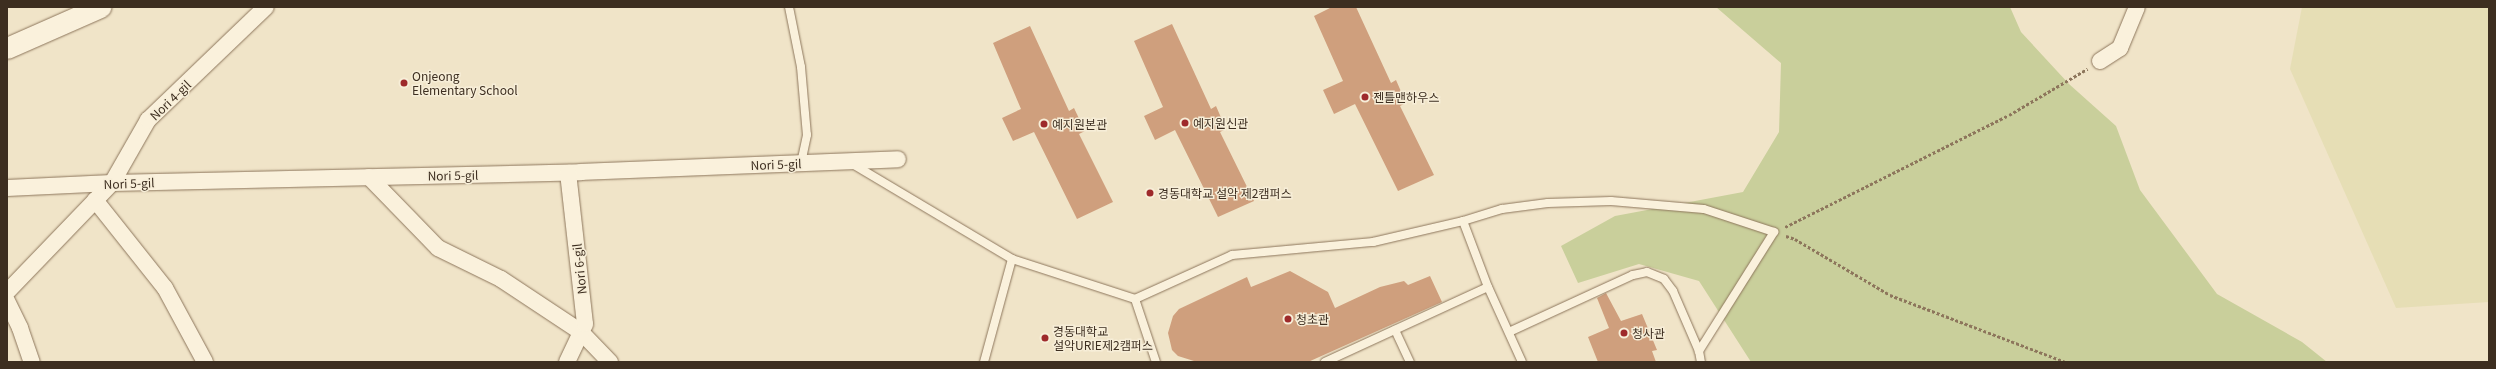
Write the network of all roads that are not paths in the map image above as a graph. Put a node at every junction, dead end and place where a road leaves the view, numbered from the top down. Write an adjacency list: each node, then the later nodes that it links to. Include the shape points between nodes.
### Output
1 (100, 7): 5 (street)
2 (266, 7): 12 (street, Nori 4-gil, via 148,120)
3 (789, 7): 9 (lane, via 801,67 807,135)
4 (2137, 7): 6 (street, via 2120,48)
5 (7, 48)
6 (2100, 61)
7 (898, 159): 8 (street, Nori 5-gil)
8 (847, 161): 9 (street, Nori 5-gil); 16 (lane)
9 (801, 163): 10 (street, Nori 5-gil)
10 (568, 173): 11 (street, Nori 5-gil); 22 (street, Nori 6-gil, via 585,324)
11 (368, 177): 12 (street, Nori 5-gil); 22 (street, via 438,248 501,280)
12 (112, 183): 13 (street, Nori 5-gil); 14 (street, Nori 4-gil)
13 (7, 188)
14 (95, 200): 18 (street, Nori 4-gil); 26 (street, via 164,288)
15 (1463, 221): 17 (lane); 19 (lane, via 1373,242 1232,255); 24 (lane, via 1502,209 1548,203 1610,201 1704,208 1774,232)
16 (1012, 259): 19 (lane); 29 (lane)
17 (1488, 287): 21 (lane); 23 (lane)
18 (7, 292)
19 (1134, 300): 30 (lane)
20 (7, 301): 25 (street)
21 (1395, 330): 31 (lane); 32 (lane)
22 (581, 332): 27 (street, Nori 6-gil); 28 (street)
23 (1509, 332): 24 (lane, via 1633,275 1647,272 1664,279 1673,291); 33 (lane)
24 (1699, 351): 34 (lane)
25 (32, 362)
26 (205, 362)
27 (567, 362)
28 (610, 362)
29 (984, 362)
30 (1156, 362)
31 (1325, 362)
32 (1410, 362)
33 (1522, 362)
34 (1701, 362)

